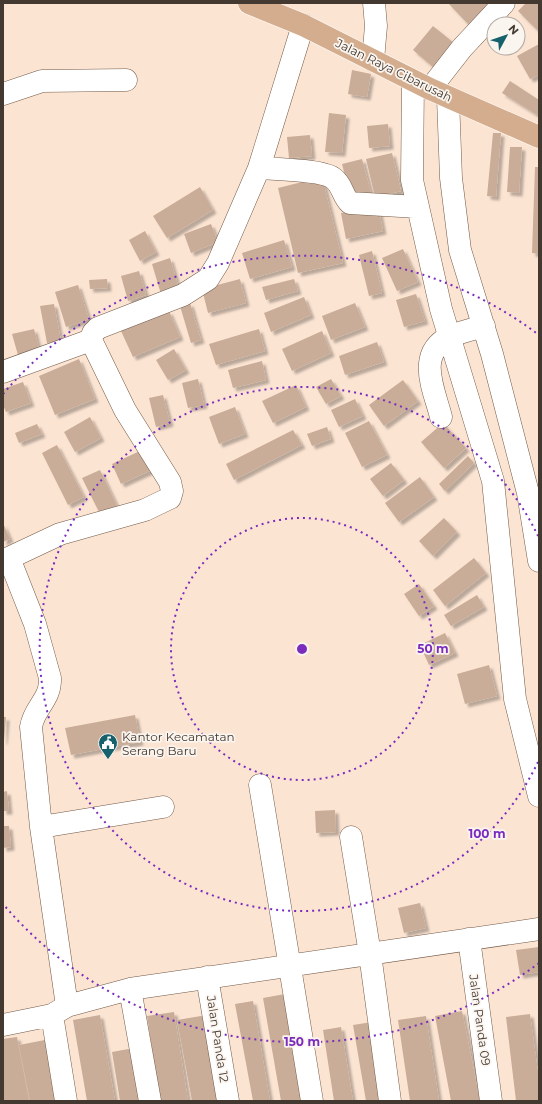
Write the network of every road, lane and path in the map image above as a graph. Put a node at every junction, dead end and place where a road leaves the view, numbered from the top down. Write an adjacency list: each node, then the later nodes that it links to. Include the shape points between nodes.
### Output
1 (374, 3): 5 (street, via 376,26)
2 (504, 3): 7 (street, via 469,39)
3 (262, 5): 4 (main road, Jalan Raya Cibarusah)
4 (303, 25): 5 (main road, Jalan Raya Cibarusah); 10 (street)
5 (373, 60): 7 (main road, Jalan Raya Cibarusah)
6 (126, 80): 8 (street, via 42,81)
7 (430, 89): 9 (main road, Jalan Raya Cibarusah); 11 (street, via 412,180); 12 (street, via 451,178 460,250)
8 (3, 94)
9 (539, 137)
10 (259, 168): 11 (street, via 327,174 342,186 345,199 350,203); 14 (street, via 225,252 208,279 183,295 98,328)
11 (418, 207): 13 (street, via 441,309)
12 (484, 326): 13 (street); 18 (street, via 528,493)
13 (450, 336): 16 (street, via 437,346 430,358 430,379); 20 (street, via 493,481 515,699)
14 (91, 340): 15 (street); 17 (street, via 125,410 170,482 170,498 145,510 60,534)
15 (3, 372)
16 (441, 417)
17 (6, 561): 22 (street, via 35,624 50,678 48,695 35,714 31,727)
18 (539, 561)
19 (260, 785): 27 (street)
20 (539, 796)
21 (163, 807): 22 (street)
22 (41, 827): 30 (street)
23 (350, 837): 26 (street)
24 (539, 929): 25 (street)
25 (469, 939): 26 (street); 37 (street, Jalan Panda 09)
26 (370, 954): 27 (street); 36 (street)
27 (290, 965): 28 (street); 35 (street)
28 (207, 977): 29 (street); 34 (street, Jalan Panda 12)
29 (130, 989): 30 (street); 33 (street)
30 (60, 1011): 31 (street); 32 (street)
31 (3, 1025)
32 (66, 1101)
33 (150, 1101)
34 (228, 1101)
35 (312, 1101)
36 (390, 1101)
37 (491, 1101)

